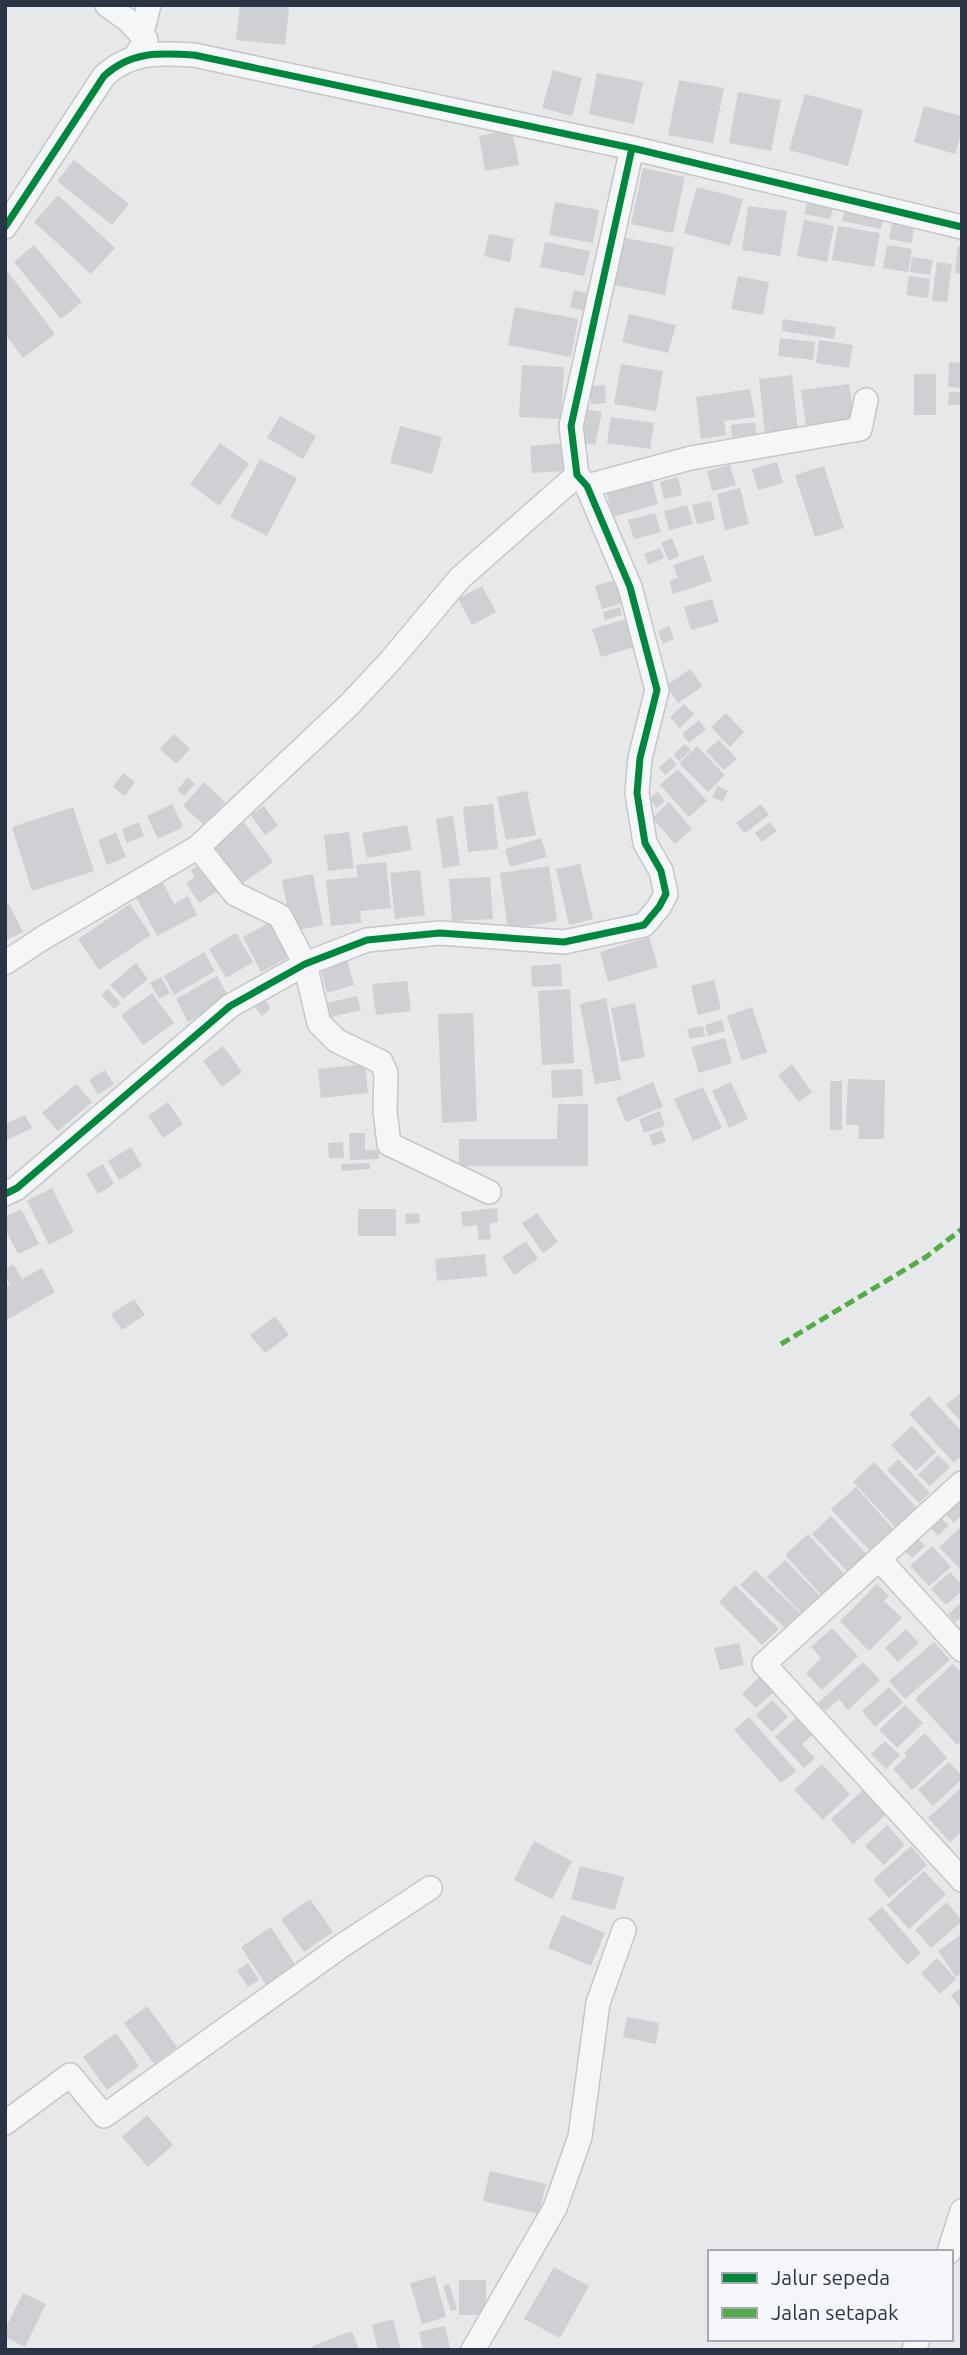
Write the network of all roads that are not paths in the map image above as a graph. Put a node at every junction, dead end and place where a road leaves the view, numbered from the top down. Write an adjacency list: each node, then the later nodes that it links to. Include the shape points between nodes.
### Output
1 (107, 5): 3 (street)
2 (149, 5): 3 (street)
3 (142, 33): 4 (street, via 146,40)
4 (135, 57): 5 (street, via 194,55); 6 (street, via 118,63 104,76)
5 (632, 148): 7 (street); 9 (street, via 571,426)
6 (5, 227)
7 (962, 227)
8 (866, 400): 9 (street, via 860,429)
9 (582, 481): 10 (street, via 460,578 349,705); 12 (street, via 630,587 657,690 640,758 637,793 645,843 661,871 666,894 659,907 644,925 564,942 440,933 367,940)
10 (198, 847): 11 (street); 12 (street, via 235,894 280,916)
11 (5, 963)
12 (304, 964): 13 (street, via 319,1023 337,1041 381,1062 386,1073 389,1144); 14 (street, via 229,1006)
13 (489, 1192)
14 (5, 1194)
15 (962, 1483): 16 (street)
16 (879, 1559): 17 (street); 18 (street, via 764,1664)
17 (962, 1650)
18 (962, 1880)
19 (430, 1888): 21 (street, via 104,2116 70,2074)
20 (624, 1930): 24 (street, via 598,2003 579,2137 555,2208)
21 (5, 2123)
22 (962, 2211): 23 (street)
23 (949, 2250)
24 (472, 2350)

